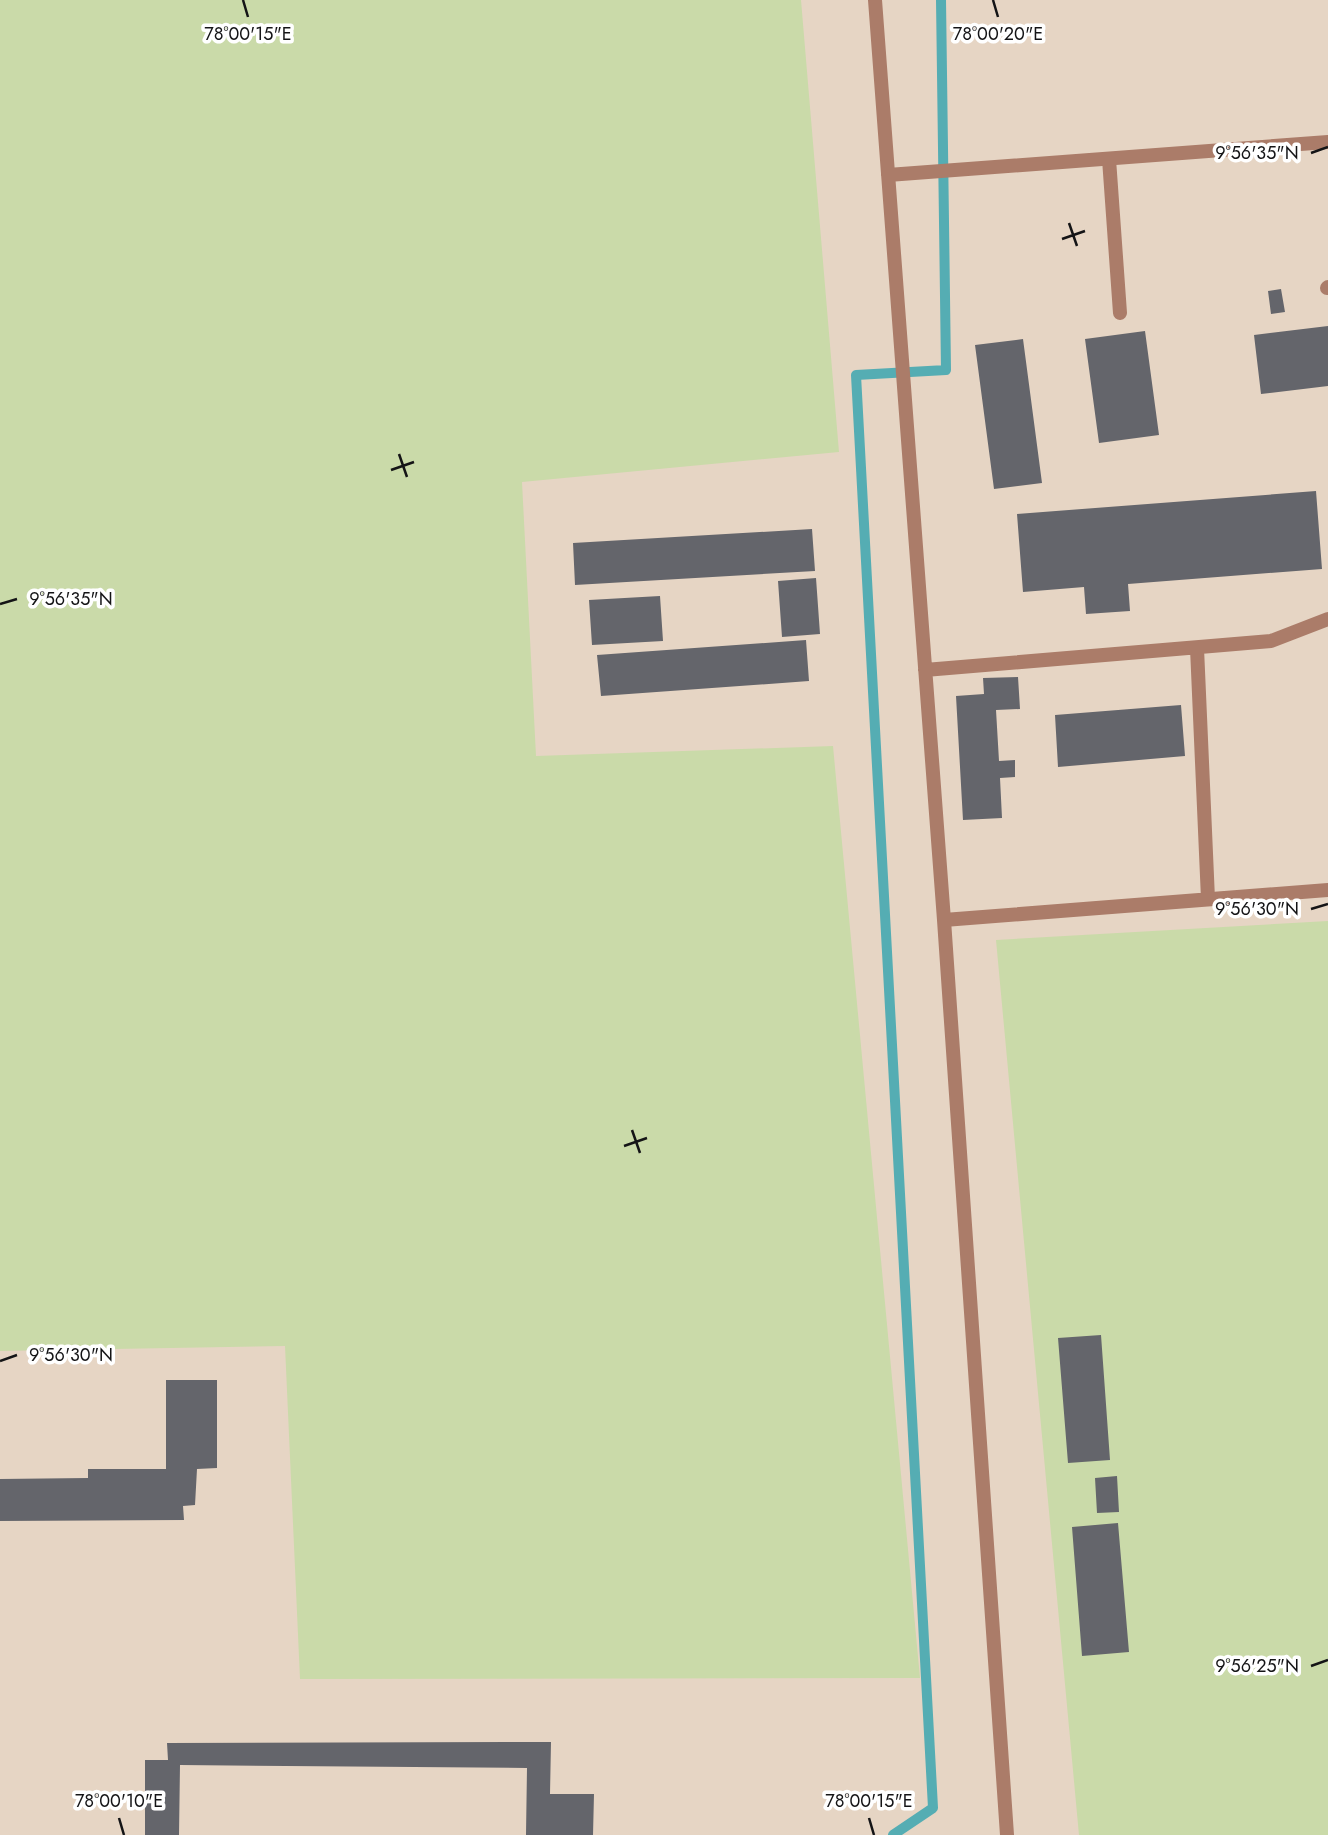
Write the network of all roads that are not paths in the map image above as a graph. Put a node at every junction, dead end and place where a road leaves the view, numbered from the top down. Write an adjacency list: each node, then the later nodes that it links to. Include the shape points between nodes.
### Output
1 (875, 0): 4 (lane)
2 (1328, 142): 3 (lane)
3 (1108, 159): 4 (lane); 5 (lane)
4 (888, 175): 8 (lane)
5 (1120, 313)
6 (1328, 618): 7 (lane, via 1271,641)
7 (1196, 648): 8 (lane); 10 (lane)
8 (925, 670): 11 (lane)
9 (1328, 890): 10 (lane)
10 (1208, 900): 11 (lane)
11 (944, 920): 12 (lane)
12 (1007, 1835)

